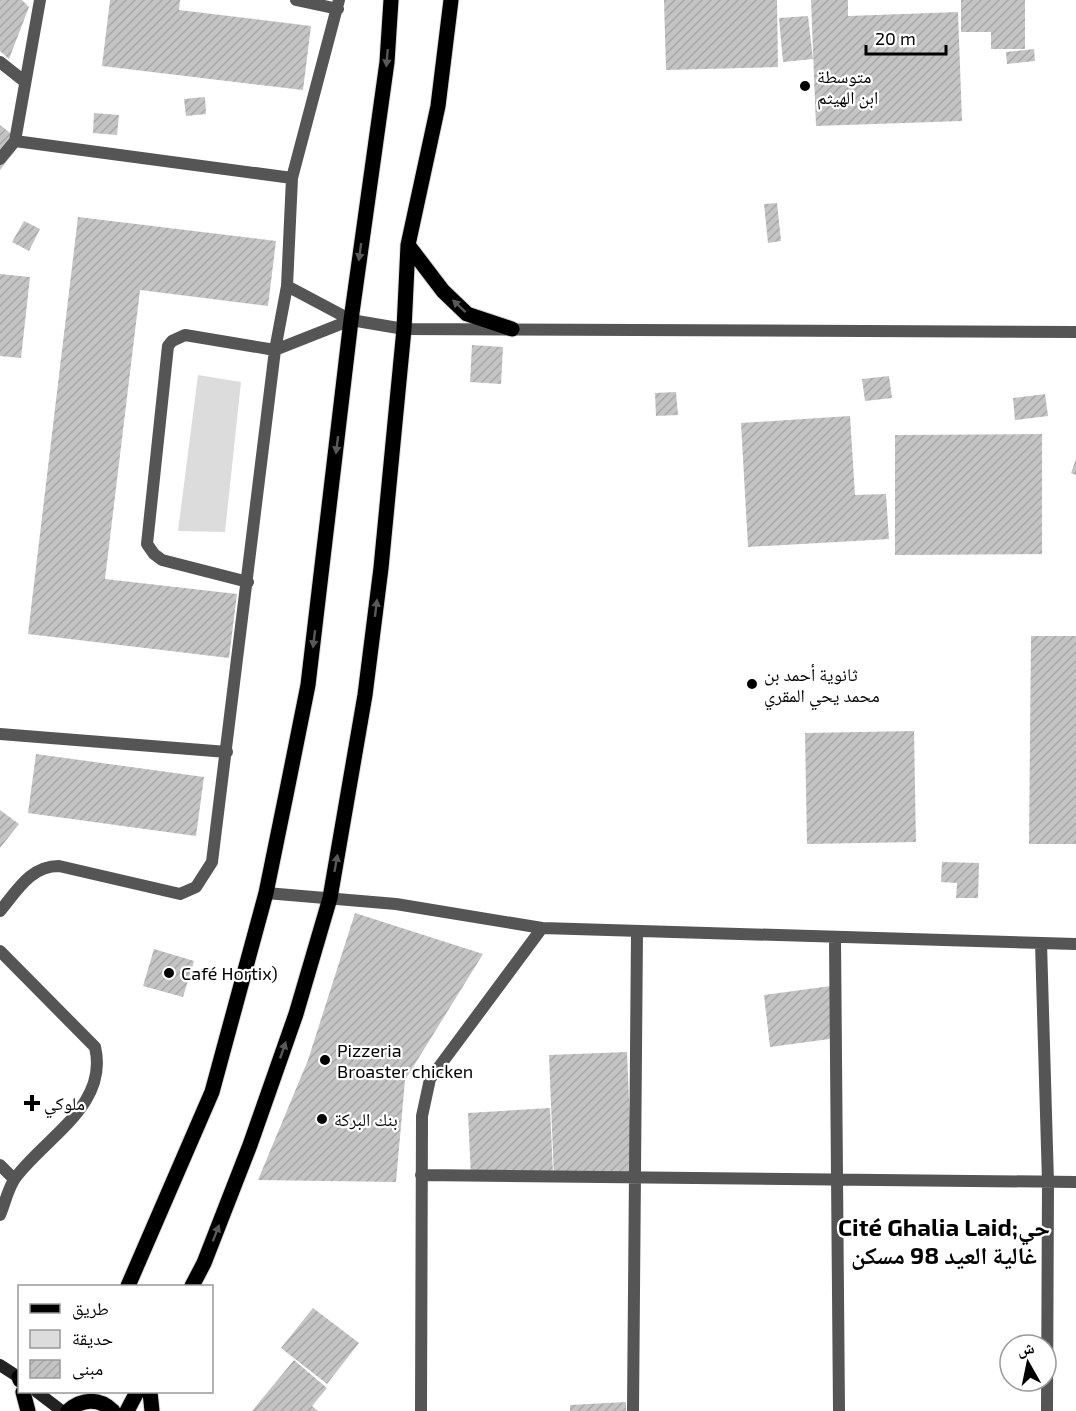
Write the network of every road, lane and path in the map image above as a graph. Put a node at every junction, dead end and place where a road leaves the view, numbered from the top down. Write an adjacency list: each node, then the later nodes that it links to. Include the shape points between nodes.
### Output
1 (40, 0): 7 (street)
2 (296, 0): 5 (street)
3 (391, 0): 13 (main road, one-way to 13, via 387,62)
4 (451, 0): 11 (main road, via 438,106)
5 (339, 4): 10 (street)
6 (0, 62): 7 (street)
7 (24, 81): 8 (street)
8 (15, 141): 9 (street); 10 (street)
9 (0, 159)
10 (292, 178): 12 (street)
11 (408, 245): 14 (main road); 15 (main road, one-way to 11, via 467,314 442,291)
12 (286, 286): 13 (street); 17 (street)
13 (351, 320): 14 (street); 17 (street); 21 (main road, one-way to 21, via 308,685)
14 (404, 329): 15 (street); 22 (main road, one-way to 14, via 374,626)
15 (512, 329): 16 (street)
16 (1076, 332)
17 (275, 350): 18 (street); 18 (street, via 185,335 168,346 147,544 162,560)
18 (248, 582): 20 (street)
19 (0, 734): 20 (street)
20 (227, 752): 23 (street, via 212,862 196,887 180,894 41,867)
21 (266, 893): 22 (street); 38 (main road, via 212,1092)
22 (330, 898): 24 (street, via 396,904); 39 (main road, one-way to 22, via 254,1134 296,1014)
23 (0, 911)
24 (542, 928): 25 (street); 31 (street, via 430,1079 422,1116)
25 (637, 932): 26 (street); 33 (street)
26 (835, 939): 27 (street); 34 (street)
27 (1041, 943): 28 (street); 35 (street)
28 (1076, 944)
29 (0, 951): 32 (street, via 95,1047 97,1056 90,1098)
30 (0, 1165): 32 (street)
31 (421, 1175): 33 (street); 53 (street)
32 (14, 1179): 37 (street)
33 (634, 1179): 34 (street); 54 (street)
34 (836, 1179): 35 (street); 55 (street)
35 (1048, 1182): 36 (street); 56 (street)
36 (1076, 1182)
37 (0, 1215)
38 (129, 1285)
39 (193, 1285)
40 (0, 1365): 41 (main road)
41 (18, 1377)
42 (23, 1393): 47 (main road)
43 (38, 1393): 48 (main road)
44 (136, 1393): 51 (main road)
45 (150, 1393): 52 (main road)
46 (85, 1396): 49 (main road); 50 (main road)
47 (28, 1411)
48 (62, 1411)
49 (68, 1411)
50 (112, 1411)
51 (127, 1411)
52 (152, 1411)
53 (422, 1411)
54 (633, 1411)
55 (839, 1411)
56 (1047, 1411)

